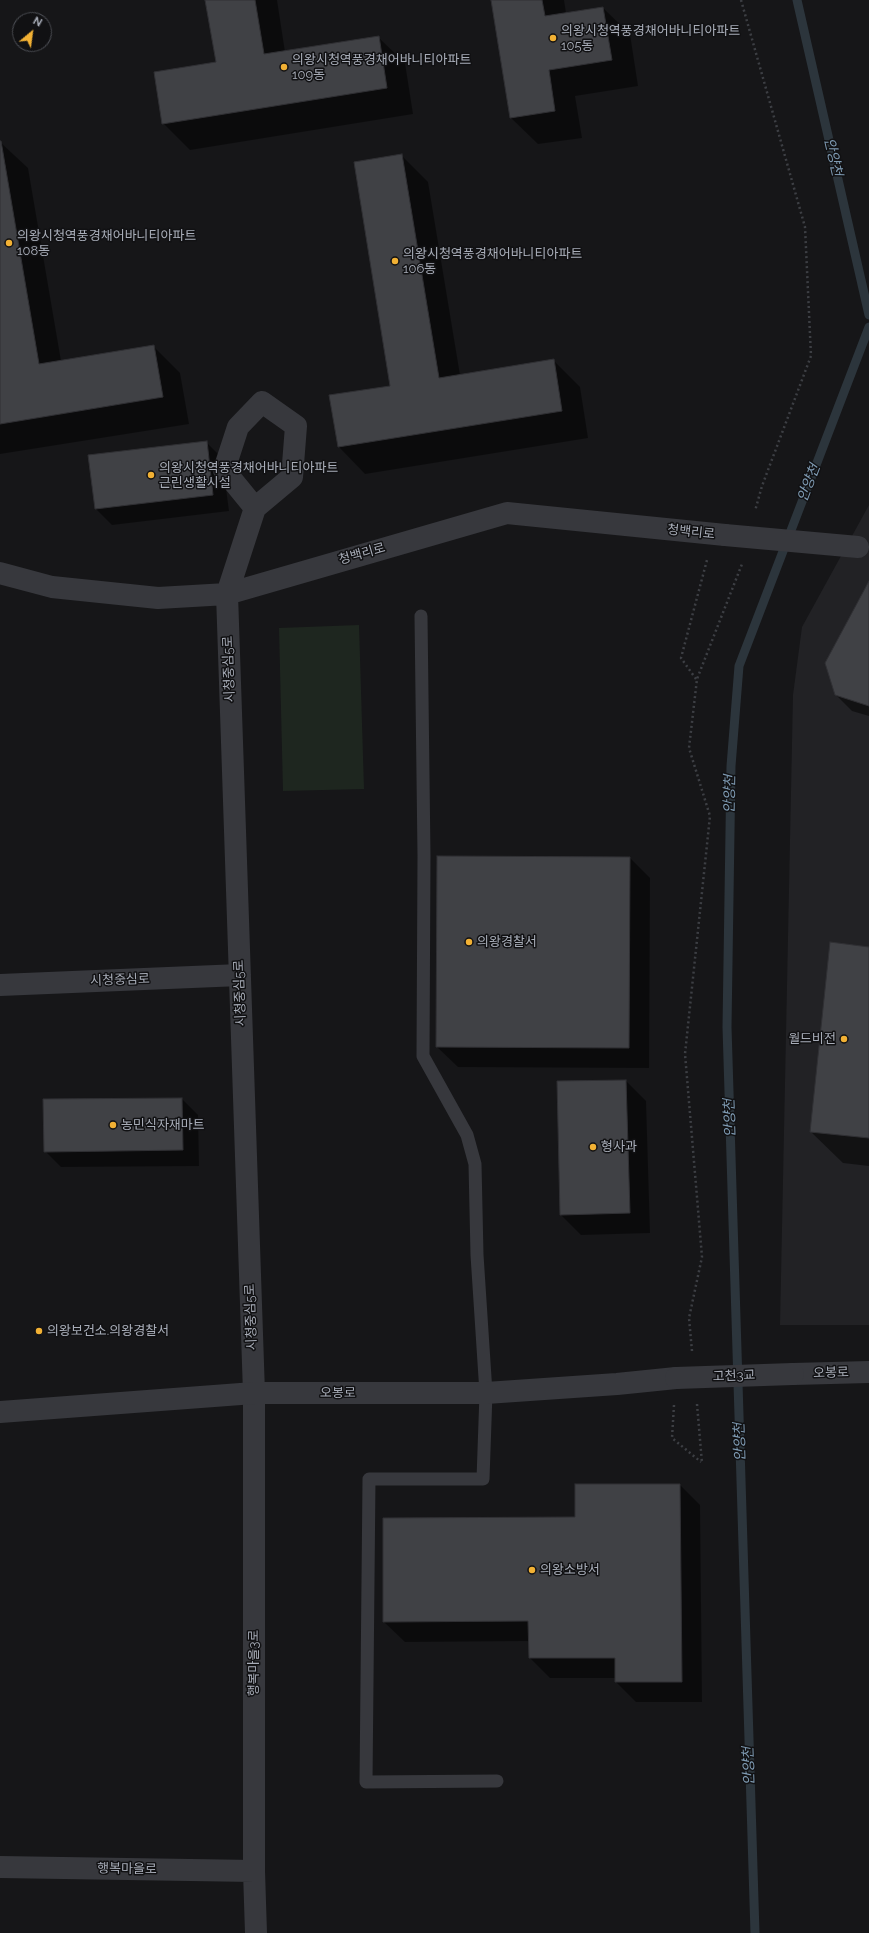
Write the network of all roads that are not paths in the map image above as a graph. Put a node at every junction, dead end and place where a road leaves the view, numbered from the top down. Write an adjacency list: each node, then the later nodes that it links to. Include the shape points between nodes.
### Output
1 (255, 508): 4 (street, 시청중심5로)
2 (864, 548): 4 (street, 청백리로, bridge, via 507,513)
3 (0, 573): 4 (street, 청백리로, via 52,587 158,598)
4 (227, 594): 6 (street, 시청중심5로)
5 (421, 616): 12 (lane, via 423,1056 467,1135 475,1164 477,1254)
6 (240, 975): 7 (street, 시청중심로); 11 (street, 시청중심5로)
7 (0, 986)
8 (869, 1372): 9 (street, 오봉로)
9 (793, 1374): 10 (street, 고천3교, bridge)
10 (676, 1378): 12 (street, 오봉로)
11 (254, 1393): 12 (street, 오봉로); 13 (street, 오봉로); 16 (street, 행복마을3로)
12 (486, 1393): 14 (lane, via 483,1479 369,1479 366,1782)
13 (0, 1412)
14 (497, 1781)
15 (0, 1867): 16 (street, 행복마을로)
16 (254, 1871): 17 (street, 행복마을3로)
17 (256, 1933)

